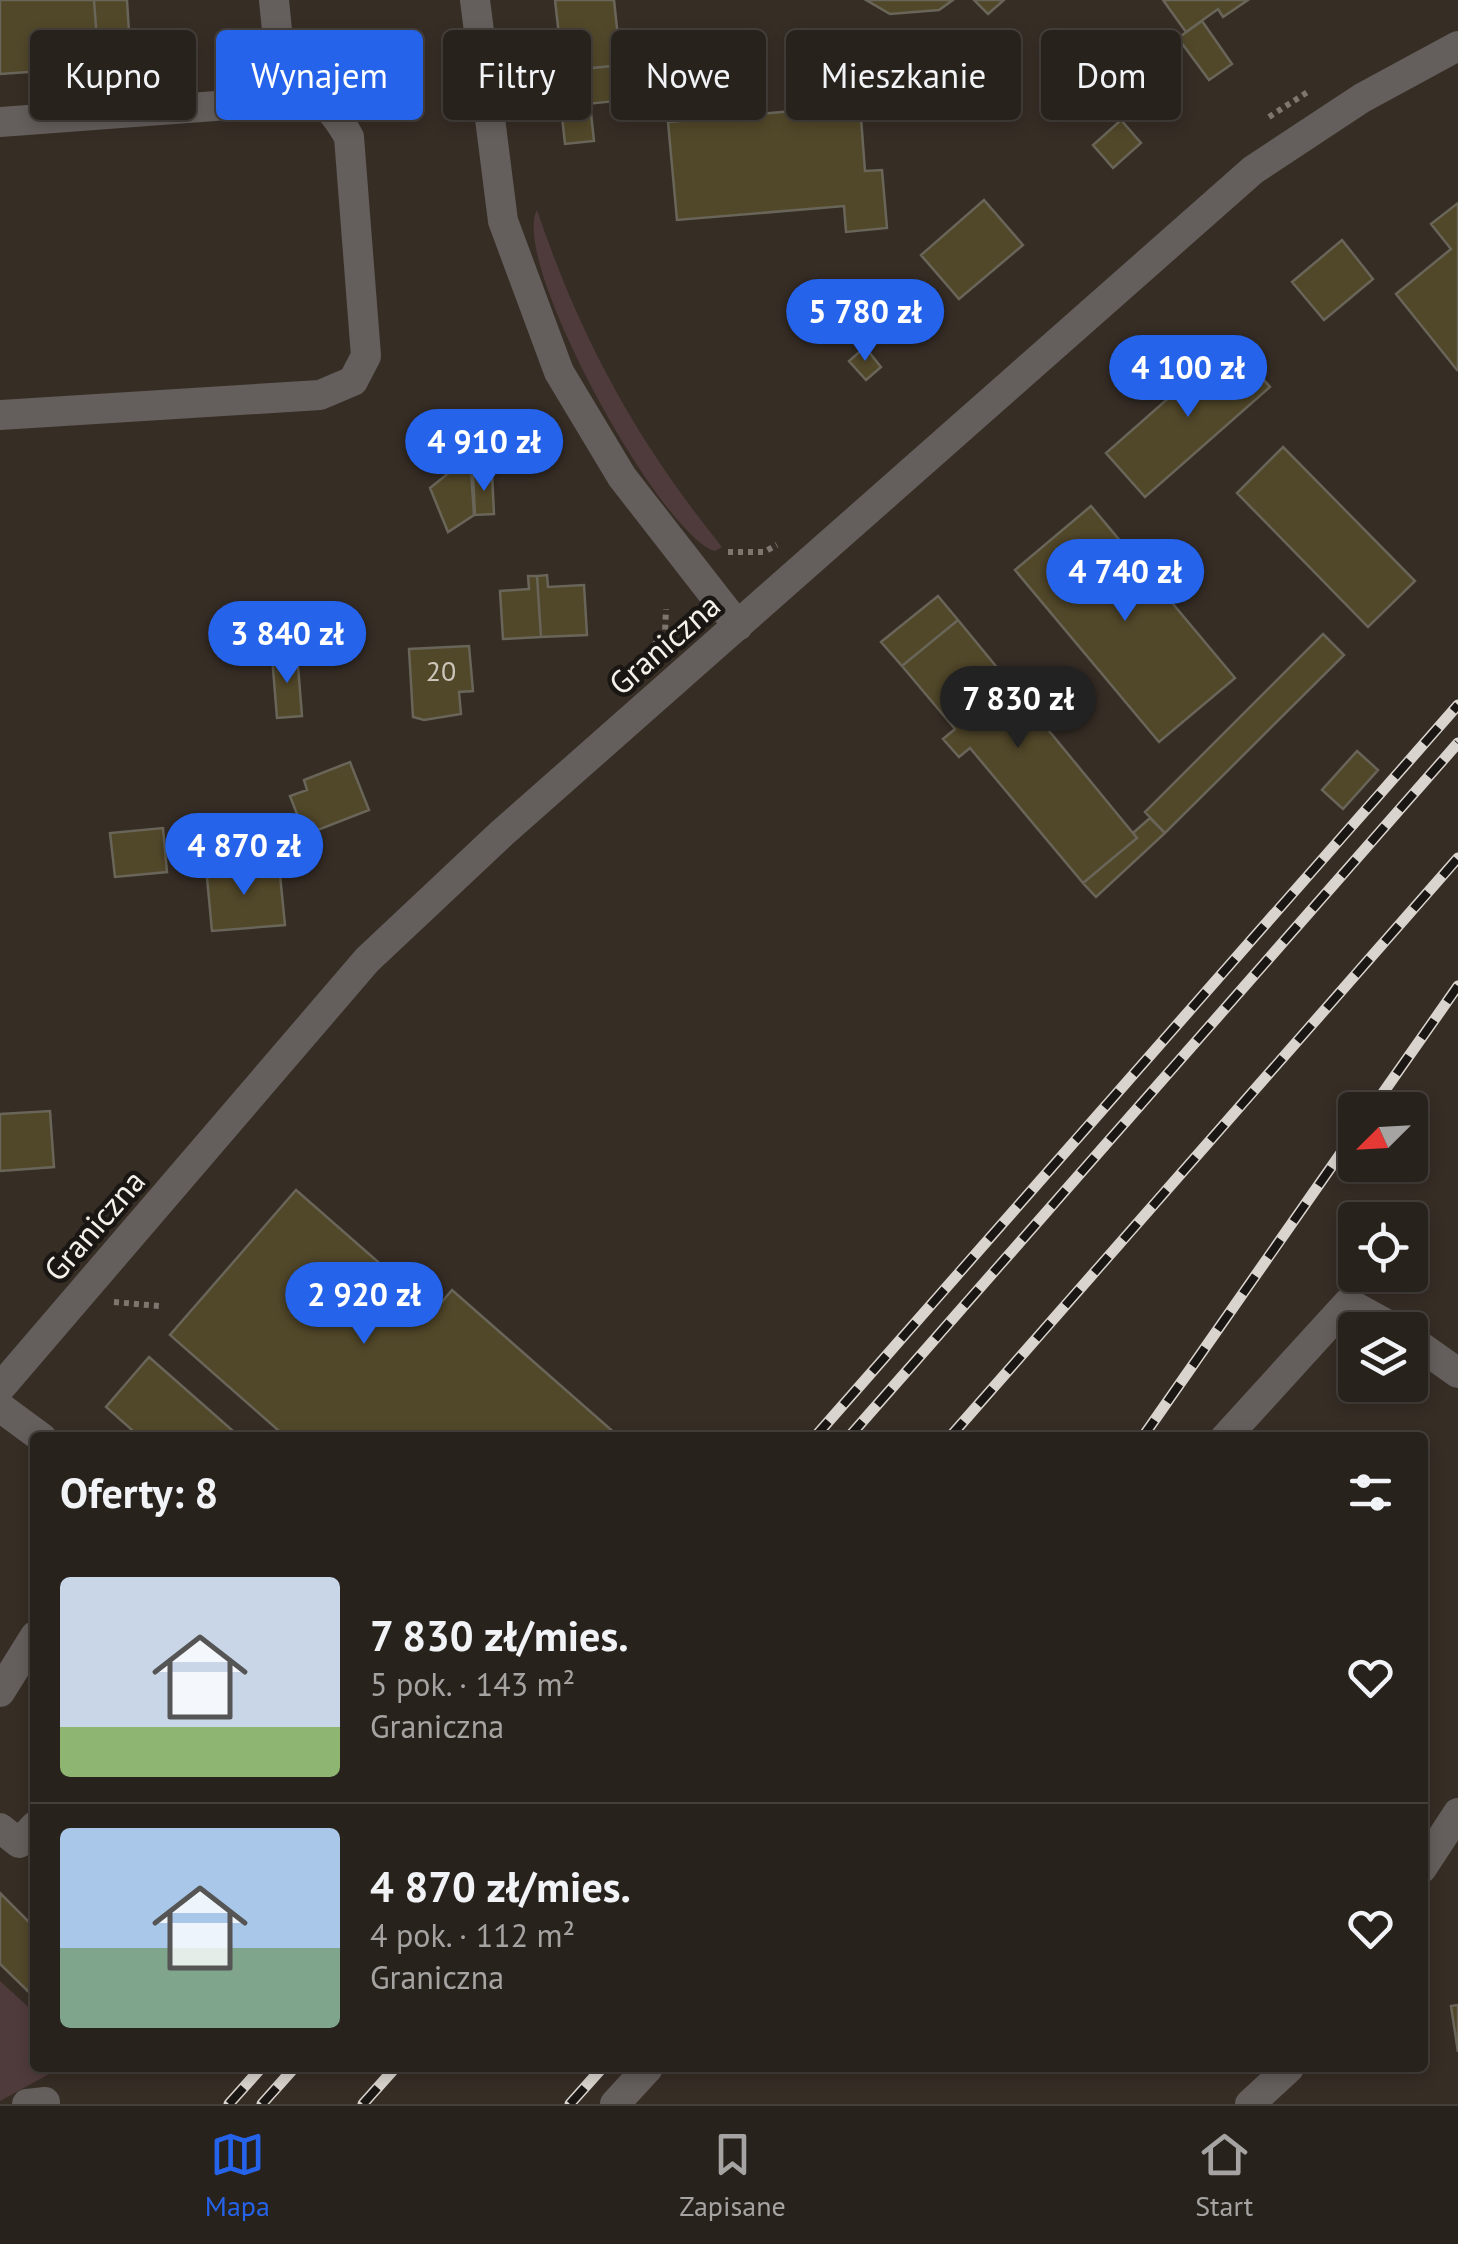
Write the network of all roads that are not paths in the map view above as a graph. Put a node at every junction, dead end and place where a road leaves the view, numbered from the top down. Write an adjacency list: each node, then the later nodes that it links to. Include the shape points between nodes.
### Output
1 (274, 0): 3 (street)
2 (475, 0): 9 (street, via 503,222 560,372 622,476)
3 (277, 30)
4 (1458, 46): 9 (street, Graniczna, via 1362,98 1253,170)
5 (216, 106): 7 (street)
6 (339, 120): 8 (street, via 350,137 366,356 353,382 320,395)
7 (0, 122)
8 (0, 414)
9 (738, 626): 15 (street, Graniczna, via 367,960)
10 (1340, 1312): 11 (street, via 1348,1303)
11 (1364, 1312)
12 (1338, 1314): 18 (street)
13 (1428, 1351): 14 (street)
14 (1458, 1372)
15 (0, 1388)
16 (0, 1407): 17 (street)
17 (34, 1432)
18 (1230, 1432)
19 (30, 1644): 20 (street)
20 (0, 1692)
21 (1458, 1813): 24 (street)
22 (0, 1828): 23 (street, via 20,1843)
23 (30, 1832)
24 (1428, 1859)
25 (644, 2072): 26 (street)
26 (615, 2104)

